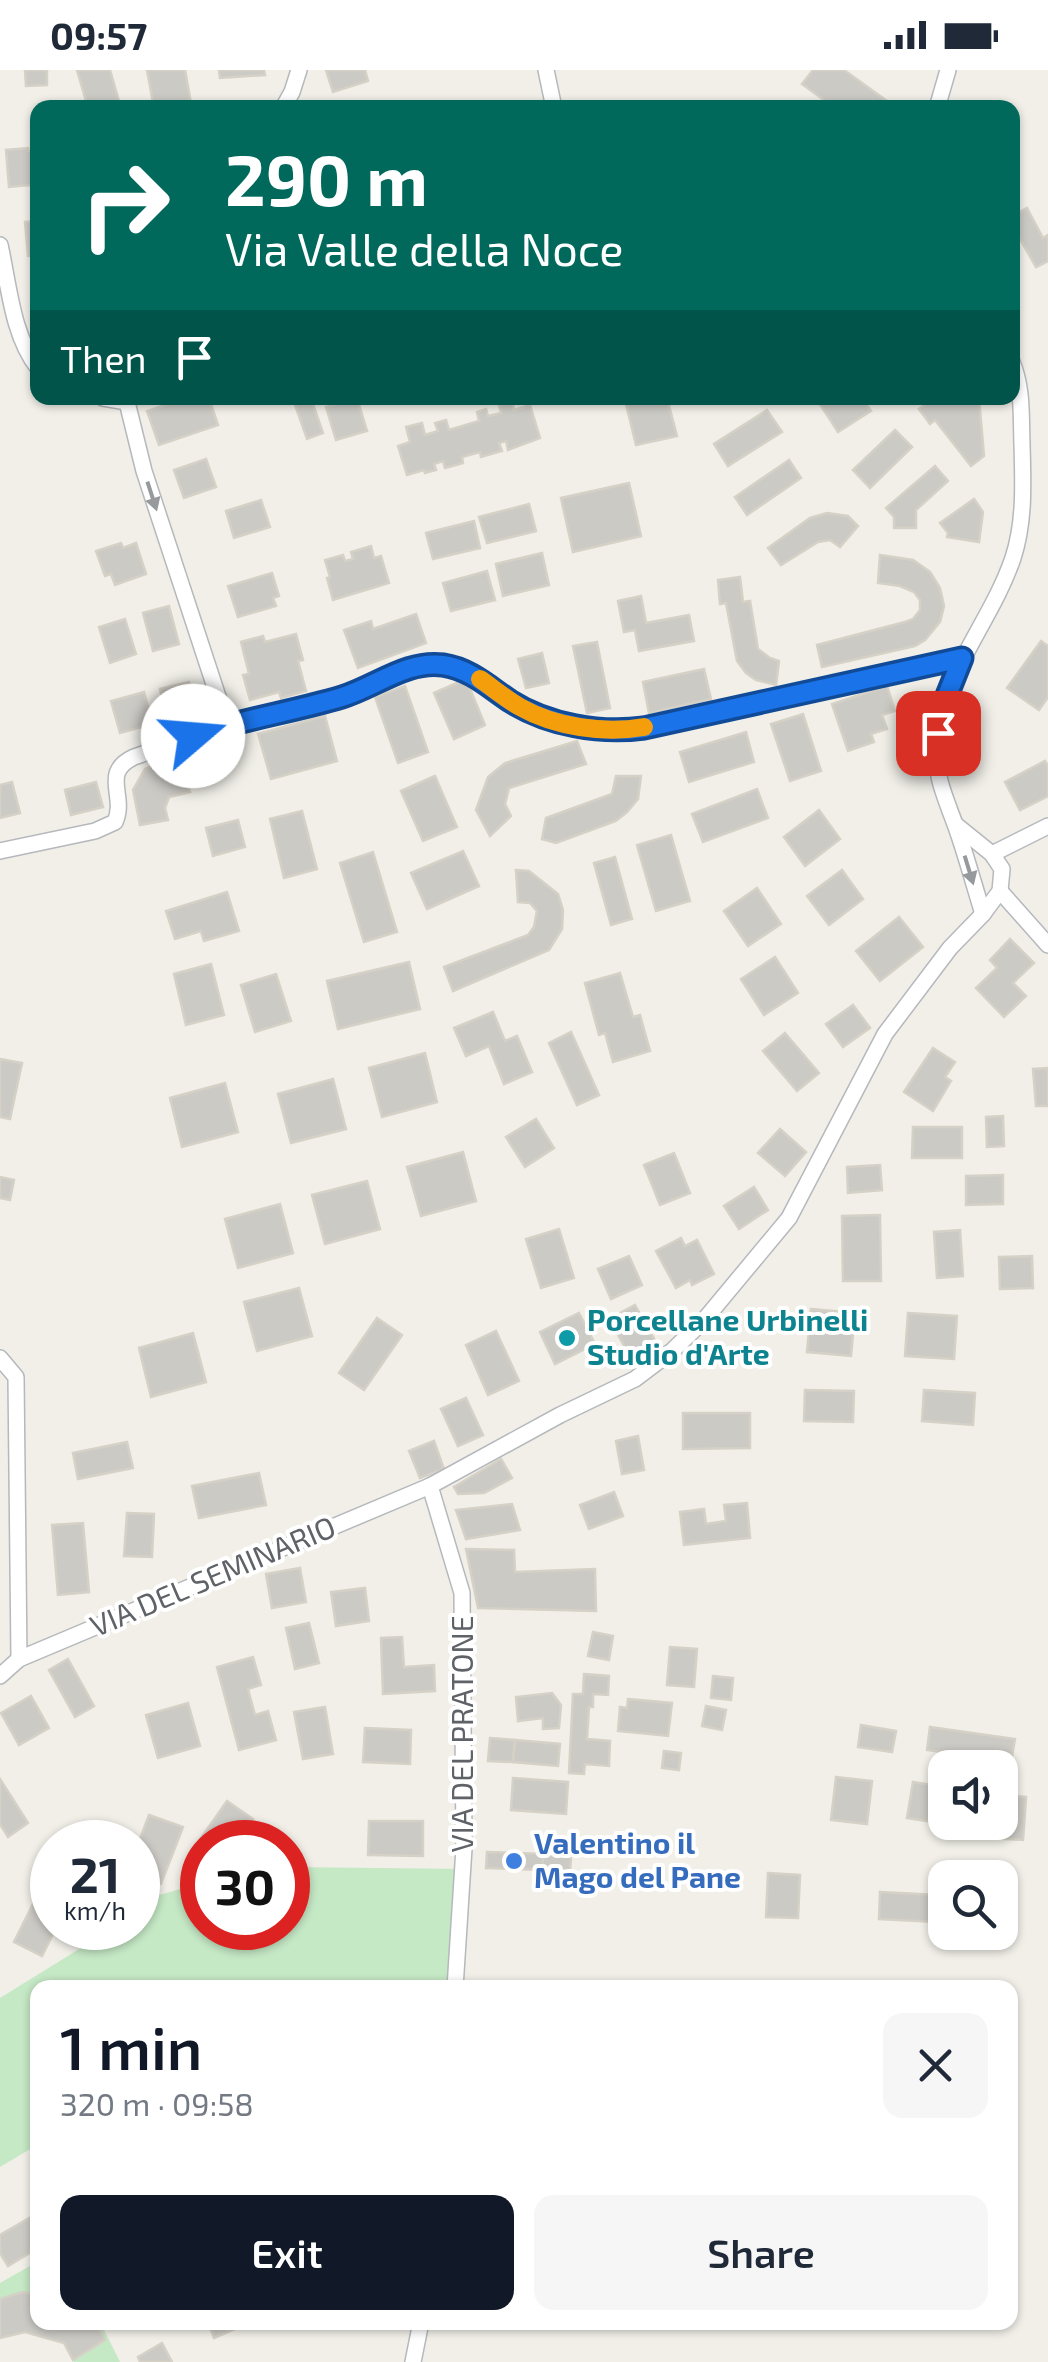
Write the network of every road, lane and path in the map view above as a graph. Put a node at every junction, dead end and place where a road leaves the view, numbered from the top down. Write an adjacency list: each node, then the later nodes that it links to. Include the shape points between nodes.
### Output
1 (299, 70): 4 (street)
2 (546, 70): 5 (street)
3 (948, 70): 6 (street)
4 (288, 100)
5 (552, 100)
6 (939, 100)
7 (0, 245): 8 (street)
8 (30, 358)
9 (1020, 385): 11 (street, via 1018,538 1003,583)
10 (132, 405): 12 (street, one-way to 12, via 144,472)
11 (962, 658): 12 (street, via 617,730 544,718 466,672 430,664 342,697); 13 (street, via 936,748 939,782)
12 (227, 724): 15 (street, via 121,765 118,815 110,826)
13 (956, 826): 16 (street); 18 (street, one-way to 18)
14 (1048, 826): 16 (street)
15 (0, 851)
16 (992, 854): 17 (street, via 1002,868)
17 (1000, 891): 18 (street, VIA DEL SEMINARIO); 19 (street)
18 (983, 914): 21 (street, VIA DEL SEMINARIO, via 885,1034 789,1218 705,1319 635,1379)
19 (1048, 945)
20 (0, 1358): 22 (street, via 16,1377)
21 (430, 1486): 22 (street, VIA DEL SEMINARIO); 24 (street, VIA DEL PRATONE, via 462,1593 464,1848)
22 (19, 1659): 23 (street, VIA DEL SEMINARIO)
23 (0, 1676)
24 (456, 1980)
25 (420, 2330): 26 (street)
26 (413, 2362)

